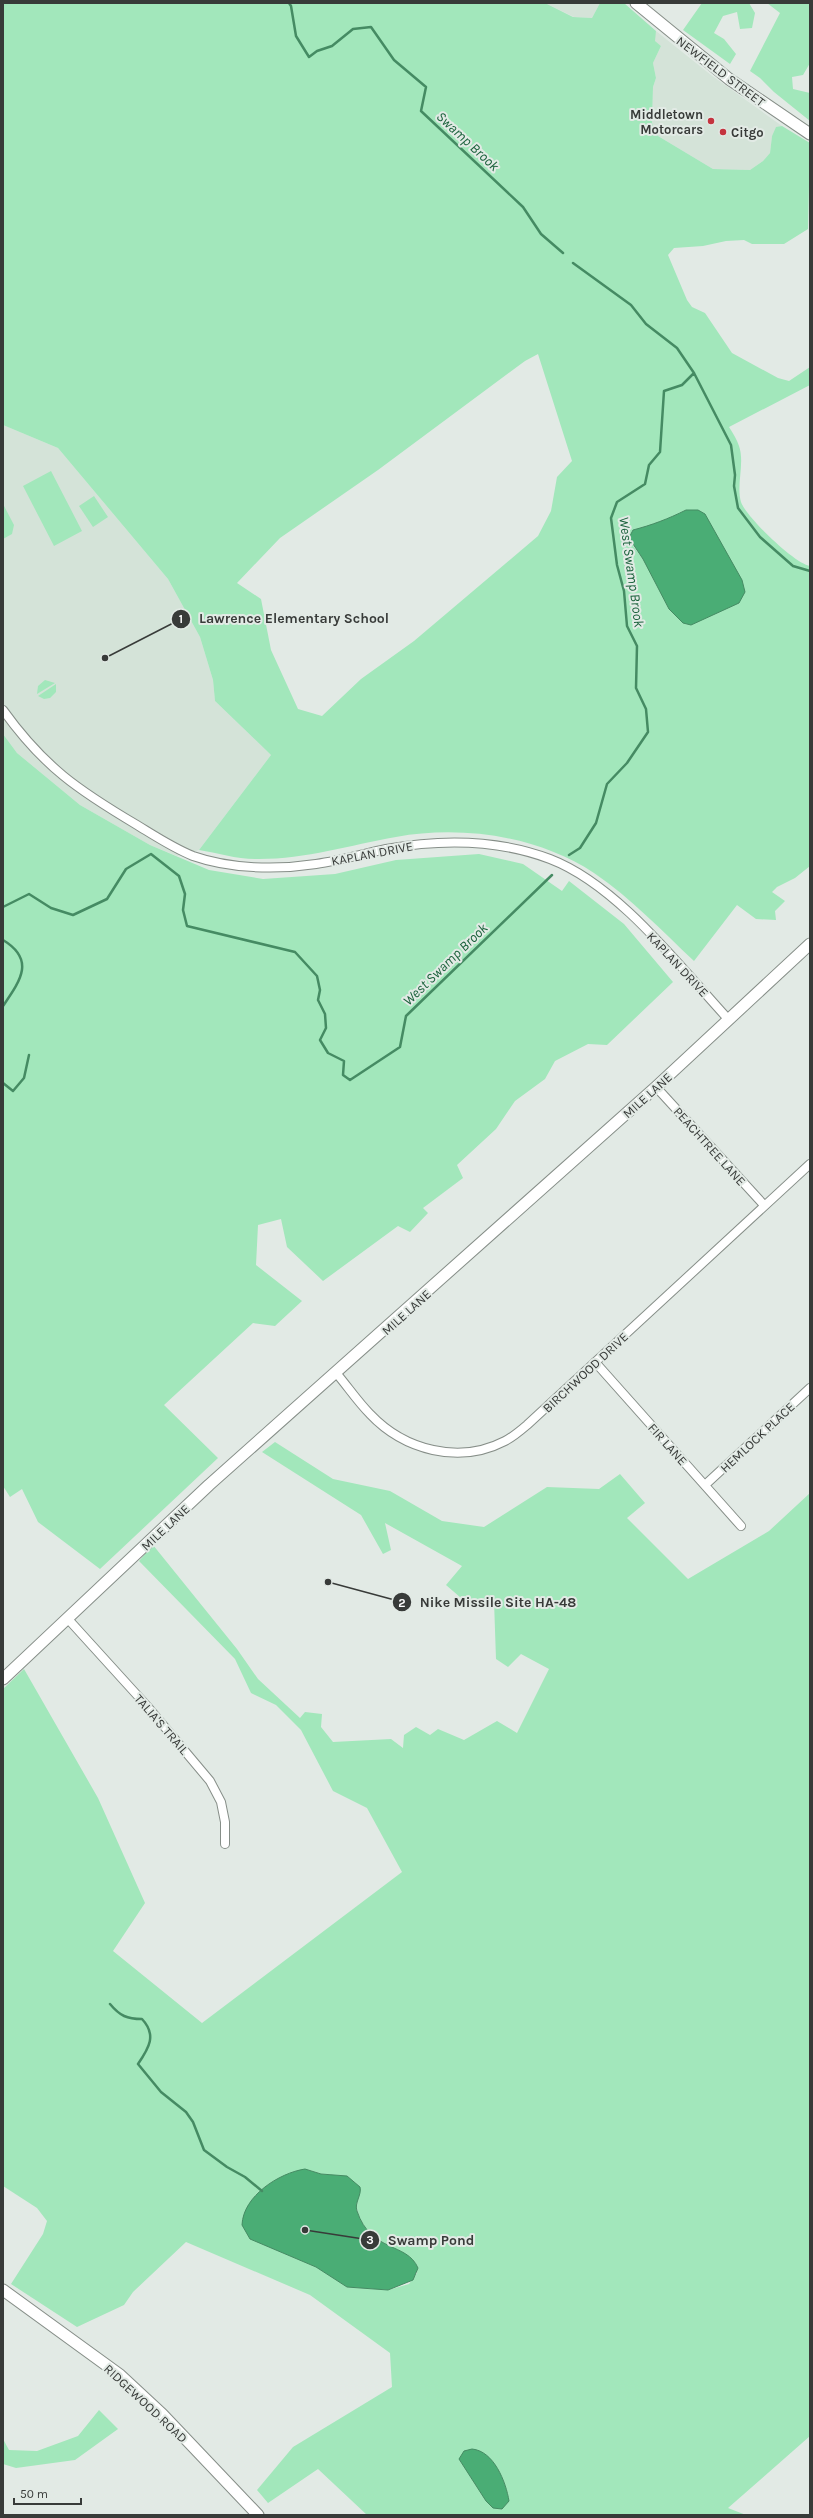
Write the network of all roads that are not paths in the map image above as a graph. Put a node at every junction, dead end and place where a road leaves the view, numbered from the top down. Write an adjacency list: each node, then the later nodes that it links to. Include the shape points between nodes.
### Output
1 (636, 3): 2 (street, NEWFIELD STREET, via 729,80)
2 (810, 134)
3 (3, 710): 5 (street, KAPLAN DRIVE, via 39,755 59,775 89,797 194,856 216,862 271,868 315,864 437,842 488,844 525,851 552,860 596,885 618,903)
4 (810, 944): 5 (street, MILE LANE)
5 (729, 1020): 6 (street, MILE LANE)
6 (656, 1087): 8 (street, PEACHTREE LANE); 10 (street, MILE LANE)
7 (810, 1164): 8 (street, BIRCHWOOD DRIVE)
8 (764, 1205): 9 (street, BIRCHWOOD DRIVE)
9 (595, 1362): 10 (street, BIRCHWOOD DRIVE, via 527,1425 505,1441 485,1449 446,1453 404,1442 370,1414); 12 (street, FIR LANE)
10 (337, 1374): 14 (street, MILE LANE, via 209,1485)
11 (810, 1388): 12 (street, HEMLOCK PLACE)
12 (705, 1485): 13 (street, FIR LANE)
13 (741, 1526)
14 (68, 1619): 15 (street, MILE LANE); 16 (street, TALIA'S TRAIL, via 210,1780 221,1802 226,1822)
15 (3, 1679)
16 (225, 1844)
17 (3, 2290): 18 (street, RIDGEWOOD ROAD, via 120,2375 162,2414)
18 (258, 2515)

